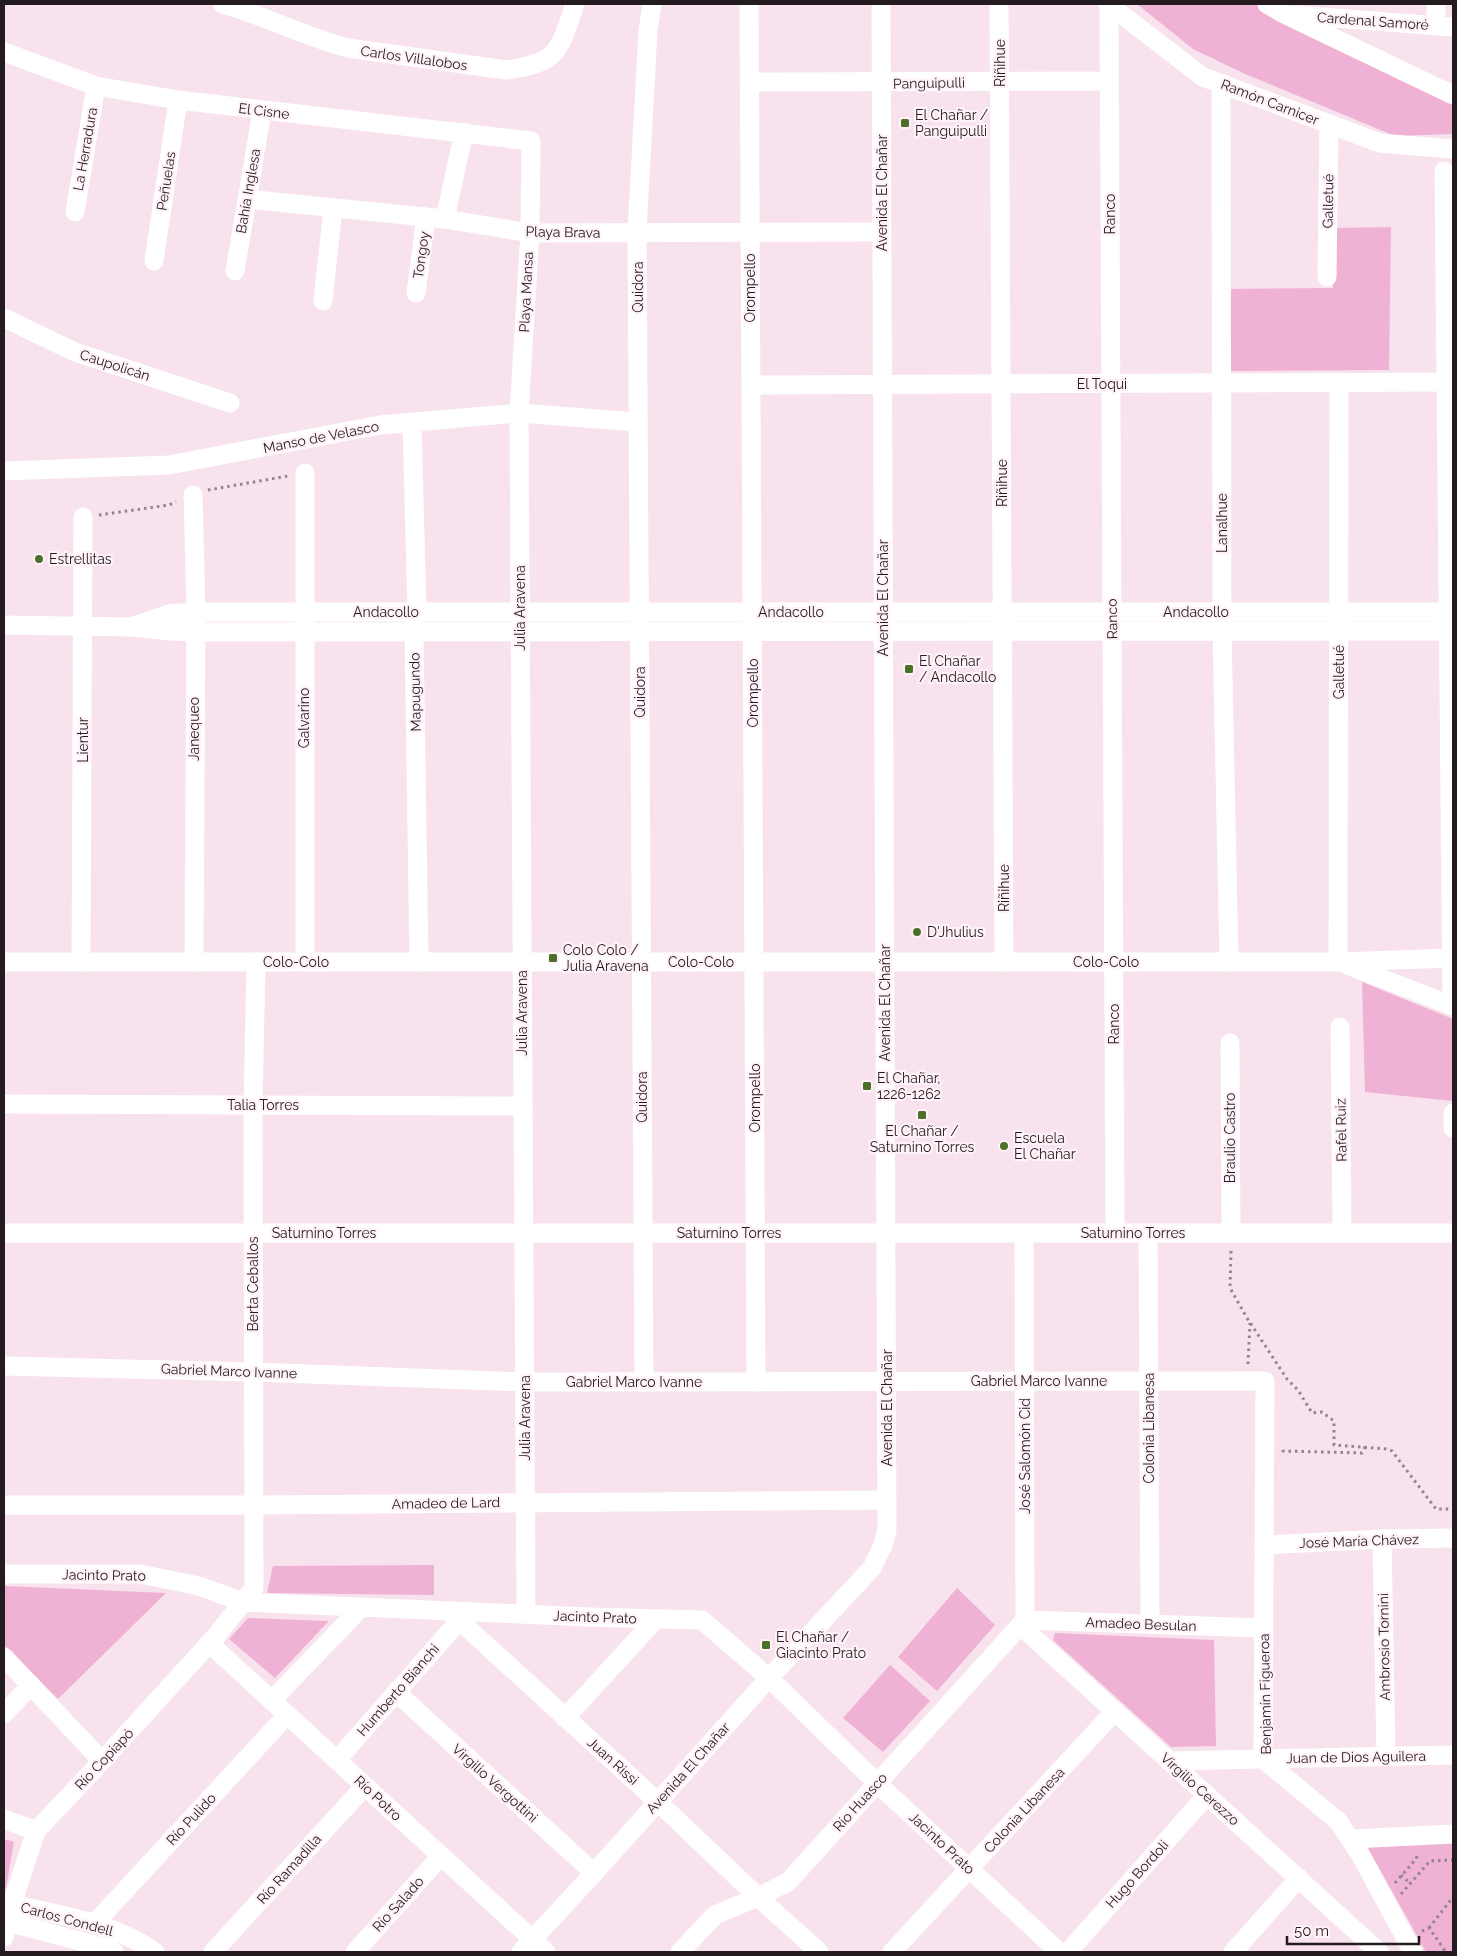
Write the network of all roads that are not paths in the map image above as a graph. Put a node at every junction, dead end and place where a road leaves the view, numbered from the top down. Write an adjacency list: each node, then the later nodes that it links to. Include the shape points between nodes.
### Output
1 (223, 4): 2 (street, Carlos Villalobos, via 323,42 348,48 506,70 532,67 551,56 564,37)
2 (575, 4)
3 (652, 4): 32 (street, Quidora)
4 (749, 4): 14 (street, Orompello)
5 (881, 4): 16 (street, Avenida El Chañar)
6 (999, 4): 15 (street, Riñihue)
7 (1108, 4): 13 (street, Ranco); 17 (street, Ramón Carnicer, via 1203,77)
8 (1266, 4): 10 (street, Cardenal Samoré)
9 (1436, 4): 11 (street)
10 (1286, 9): 11 (street, Cardenal Samoré); 19 (street)
11 (1445, 26)
12 (4, 58): 18 (street, El Cisne)
13 (1109, 81): 15 (street, Panguipulli); 46 (street, Ranco)
14 (749, 82): 16 (street, Panguipulli); 33 (street, Orompello)
15 (1000, 82): 16 (street, Panguipulli); 45 (street, Riñihue)
16 (881, 83): 34 (street, Avenida El Chañar)
17 (1221, 83): 22 (street, Ramón Carnicer); 44 (street, Lanalhue)
18 (96, 86): 20 (street, El Cisne); 29 (street, La Herradura)
19 (1453, 95)
20 (178, 100): 21 (street, El Cisne); 36 (street, Peñuelas)
21 (262, 111): 23 (street, El Cisne); 27 (street, Bahía Inglesa)
22 (1329, 124): 25 (street, Ramón Carnicer, via 1380,143); 38 (street, Galletué)
23 (464, 132): 24 (street, El Cisne); 31 (street)
24 (531, 141): 35 (street, Playa Mansa)
25 (1453, 150)
26 (1444, 171): 43 (street)
27 (247, 199): 28 (street, Playa Brava); 37 (street, Bahía Inglesa)
28 (333, 208): 30 (street, Playa Brava); 40 (street)
29 (74, 212)
30 (426, 217): 31 (street, Playa Brava); 39 (street, Tongoy)
31 (445, 219): 35 (street, Playa Brava)
32 (637, 232): 33 (street, Playa Brava); 35 (street, Playa Brava); 52 (street, Quidora)
33 (750, 232): 34 (street, Playa Brava); 47 (street, Orompello)
34 (882, 232): 48 (street, Avenida El Chañar)
35 (530, 233): 50 (street, Playa Mansa)
36 (154, 261)
37 (235, 271)
38 (1327, 277)
39 (416, 293)
40 (323, 301)
41 (4, 318): 49 (street, Caupolicán, via 75,352)
42 (1339, 382): 43 (street, El Toqui); 44 (street, El Toqui); 67 (street, Galletué)
43 (1449, 382): 68 (street)
44 (1222, 383): 46 (street, El Toqui); 66 (street, Lanalhue)
45 (1001, 384): 46 (street, El Toqui); 48 (street, El Toqui); 64 (street, Riñihue)
46 (1111, 384): 65 (street, Ranco)
47 (751, 385): 48 (street, El Toqui); 62 (street, Orompello)
48 (883, 385): 63 (street, Avenida El Chañar)
49 (230, 403)
50 (519, 412): 51 (street, Manso de Velasco); 52 (street, Manso de Velasco); 60 (street, Julia Aravena)
51 (412, 422): 53 (street, Manso de Velasco, via 380,425 168,465); 59 (street, Mapugundo)
52 (638, 422): 61 (street, Quidora)
53 (4, 471)
54 (305, 473): 58 (street, Galvarino)
55 (193, 495): 57 (street, Janequeo)
56 (83, 517): 70 (street, Lientur)
57 (196, 612): 58 (street, Andacollo); 71 (street, Andacollo, via 169,614); 76 (street, Janequeo)
58 (304, 612): 59 (street, Andacollo); 77 (street, Galvarino)
59 (416, 612): 60 (street, Andacollo); 78 (street, Mapugundo)
60 (520, 612): 61 (street, Andacollo); 79 (street, Julia Aravena)
61 (639, 612): 62 (street, Andacollo); 80 (street, Quidora)
62 (752, 612): 63 (street, Andacollo); 81 (street, Orompello)
63 (884, 612): 64 (street, Andacollo); 82 (street, Avenida El Chañar)
64 (1003, 612): 65 (street, Andacollo); 83 (street, Riñihue)
65 (1112, 612): 66 (street, Andacollo); 72 (street, Ranco)
66 (1222, 612): 67 (street, Andacollo); 73 (street, Lanalhue)
67 (1340, 612): 68 (street, Andacollo); 74 (street, Galletué)
68 (1451, 612): 75 (street)
69 (4, 625): 70 (street, Andacollo)
70 (84, 626): 71 (street, Andacollo); 86 (street, Lientur)
71 (131, 626): 76 (street, Andacollo)
72 (1112, 631): 73 (street, Andacollo); 83 (street, Andacollo); 96 (street, Ranco)
73 (1222, 631): 74 (street, Andacollo); 97 (street, Lanalhue)
74 (1340, 631): 75 (street, Andacollo); 98 (street, Galletué)
75 (1451, 631): 84 (street)
76 (194, 632): 77 (street, Andacollo); 87 (street, Janequeo)
77 (304, 632): 78 (street, Andacollo); 89 (street, Galvarino)
78 (414, 632): 79 (street, Andacollo); 90 (street, Mapugundo)
79 (520, 632): 80 (street, Andacollo); 91 (street, Julia Aravena)
80 (639, 632): 81 (street, Andacollo); 92 (street, Quidora)
81 (752, 632): 82 (street, Andacollo); 93 (street, Orompello)
82 (883, 632): 83 (street, Andacollo); 94 (street, Avenida El Chañar)
83 (1003, 632): 95 (street, Riñihue)
84 (1452, 958): 98 (street, Colo-Colo); 99 (street)
85 (4, 962): 86 (street, Colo-Colo)
86 (81, 962): 87 (street, Colo-Colo)
87 (194, 962): 88 (street, Colo-Colo)
88 (256, 962): 89 (street, Colo-Colo); 103 (street, Berta Ceballos)
89 (305, 962): 90 (street, Colo-Colo)
90 (419, 962): 91 (street, Colo-Colo)
91 (522, 962): 92 (street, Colo-Colo); 104 (street, Julia Aravena)
92 (641, 962): 93 (street, Colo-Colo); 110 (street, Quidora)
93 (754, 962): 94 (street, Colo-Colo); 111 (street, Orompello)
94 (885, 962): 95 (street, Colo-Colo); 112 (street, Avenida El Chañar)
95 (1004, 962): 96 (street, Colo-Colo)
96 (1114, 962): 97 (street, Colo-Colo); 114 (street, Ranco)
97 (1229, 962): 98 (street, Colo-Colo)
98 (1338, 962): 99 (street, Colo-Colo)
99 (1453, 1006)
100 (1340, 1027): 117 (street, Rafel Ruiz)
101 (1230, 1043): 116 (street, Braulio Castro)
102 (4, 1104): 103 (street, Talia Torres)
103 (253, 1105): 104 (street, Talia Torres); 108 (street, Berta Ceballos)
104 (523, 1106): 109 (street, Julia Aravena)
105 (1453, 1113): 106 (street)
106 (1453, 1128)
107 (4, 1233): 108 (street, Saturnino Torres)
108 (253, 1233): 109 (street, Saturnino Torres); 120 (street, Berta Ceballos)
109 (524, 1233): 110 (street, Saturnino Torres); 123 (street, Julia Aravena)
110 (643, 1233): 111 (street, Saturnino Torres); 124 (street, Quidora)
111 (755, 1233): 112 (street, Saturnino Torres); 125 (street, Orompello)
112 (886, 1233): 113 (street, Saturnino Torres); 126 (street, Avenida El Chañar)
113 (1024, 1233): 114 (street, Saturnino Torres); 127 (street, José Salomón Cid)
114 (1116, 1233): 115 (street, Saturnino Torres)
115 (1148, 1233): 116 (street, Saturnino Torres); 121 (street, Colonia Libanesa)
116 (1231, 1233): 117 (street, Saturnino Torres)
117 (1342, 1233): 118 (street, Saturnino Torres)
118 (1453, 1233)
119 (4, 1366): 120 (street, Gabriel Marco Ivanne)
120 (253, 1372): 123 (street, Gabriel Marco Ivanne); 131 (street, Berta Ceballos)
121 (1149, 1381): 122 (street, Gabriel Marco Ivanne); 127 (street, Gabriel Marco Ivanne); 142 (street, Colonia Libanesa)
122 (1256, 1381): 134 (street, Benjamín Figueroa)
123 (524, 1382): 124 (street, Gabriel Marco Ivanne); 129 (street, Julia Aravena)
124 (644, 1382): 125 (street, Gabriel Marco Ivanne)
125 (756, 1382): 126 (street, Gabriel Marco Ivanne)
126 (887, 1382): 127 (street, Gabriel Marco Ivanne); 128 (street, Avenida El Chañar)
127 (1024, 1382): 141 (street, José Salomón Cid)
128 (888, 1500): 129 (street, Amadeo de Lard); 146 (street, Avenida El Chañar, via 887,1530 872,1568)
129 (525, 1503): 131 (street, Amadeo de Lard); 138 (street, Julia Aravena)
130 (4, 1505): 131 (street, Amadeo de Lard)
131 (254, 1505): 136 (street, Berta Ceballos, via 254,1588)
132 (1453, 1538): 133 (street, José María Chávez)
133 (1382, 1539): 134 (street, José María Chávez); 155 (street, Ambrosio Tornini)
134 (1264, 1545): 143 (street, Benjamín Figueroa)
135 (4, 1574): 136 (street, Jacinto Prato, via 140,1574 199,1586)
136 (243, 1602): 137 (street, Jacinto Prato); 144 (street, Río Copiapó)
137 (361, 1608): 139 (street, Jacinto Prato); 149 (street)
138 (526, 1614): 139 (street, Jacinto Prato); 140 (street, Jacinto Prato)
139 (454, 1616): 148 (street, Humberto Bianchi); 153 (street, Juan Rissi)
140 (656, 1619): 146 (street, Jacinto Prato, via 702,1620); 153 (street)
141 (1023, 1623): 142 (street, Amadeo Besulan); 150 (street, Virgilio Cerezzo); 160 (street, Río Huasco)
142 (1150, 1624): 143 (street, Amadeo Besulan)
143 (1264, 1628): 156 (street, Benjamín Figueroa)
144 (209, 1643): 149 (street, Río Potro); 159 (street, Río Copiapó)
145 (4, 1657): 147 (street)
146 (769, 1678): 160 (street, Jacinto Prato); 163 (street, Avenida El Chañar)
147 (31, 1685): 151 (street); 159 (street)
148 (396, 1692): 157 (street, Humberto Bianchi); 170 (street, Virgilio Vergottini)
149 (272, 1700): 152 (street, Río Potro)
150 (1114, 1711): 158 (street, Virgilio Cerezzo); 169 (street, Colonia Libanesa)
151 (4, 1714)
152 (288, 1715): 157 (street, Río Potro); 174 (street, Río Pulido)
153 (565, 1718): 163 (street, Juan Rissi)
154 (1453, 1755): 155 (street, Juan de Dios Aguilera)
155 (1386, 1756): 156 (street, Juan de Dios Aguilera)
156 (1263, 1759): 158 (street, Juan de Dios Aguilera); 167 (street, Benjamín Figueroa, via 1338,1821)
157 (336, 1760): 161 (street, Río Potro)
158 (1169, 1761): 162 (street, Virgilio Cerezzo)
159 (102, 1762): 165 (street, Río Copiapó)
160 (877, 1783): 169 (street, Jacinto Prato); 172 (street, Río Huasco, via 788,1882)
161 (365, 1786): 168 (street, Río Potro); 179 (street, Río Ramadilla)
162 (1207, 1795): 171 (street, Virgilio Cerezzo); 186 (street, Hugo Bordoli)
163 (658, 1802): 170 (street, Avenida El Chañar); 172 (street, Juan Rissi)
164 (4, 1819): 165 (street)
165 (36, 1832): 173 (street, Río Copiapó)
166 (1453, 1834): 167 (street)
167 (1351, 1840): 189 (street, Benjamín Figueroa)
168 (441, 1856): 176 (street, Río Potro); 180 (street, Río Salado)
169 (969, 1868): 184 (street, Colonia Libanesa); 185 (street, Jacinto Prato)
170 (594, 1873): 176 (street, Avenida El Chañar)
171 (1299, 1878): 187 (street); 188 (street, Virgilio Cerezzo)
172 (758, 1897): 182 (street, Río Huasco, via 715,1915); 183 (street, Juan Rissi)
173 (6, 1917): 174 (street, Carlos Condell); 177 (street, Carlos Condell)
174 (95, 1923): 175 (street, Carlos Condell)
175 (117, 1931): 177 (street); 178 (street, Carlos Condell)
176 (527, 1946): 181 (street, Río Potro)
177 (111, 1951)
178 (155, 1952)
179 (213, 1952)
180 (355, 1952)
181 (546, 1952)
182 (680, 1952)
183 (819, 1952)
184 (892, 1952)
185 (1059, 1952)
186 (1068, 1952)
187 (1233, 1952)
188 (1379, 1952)
189 (1414, 1952)

